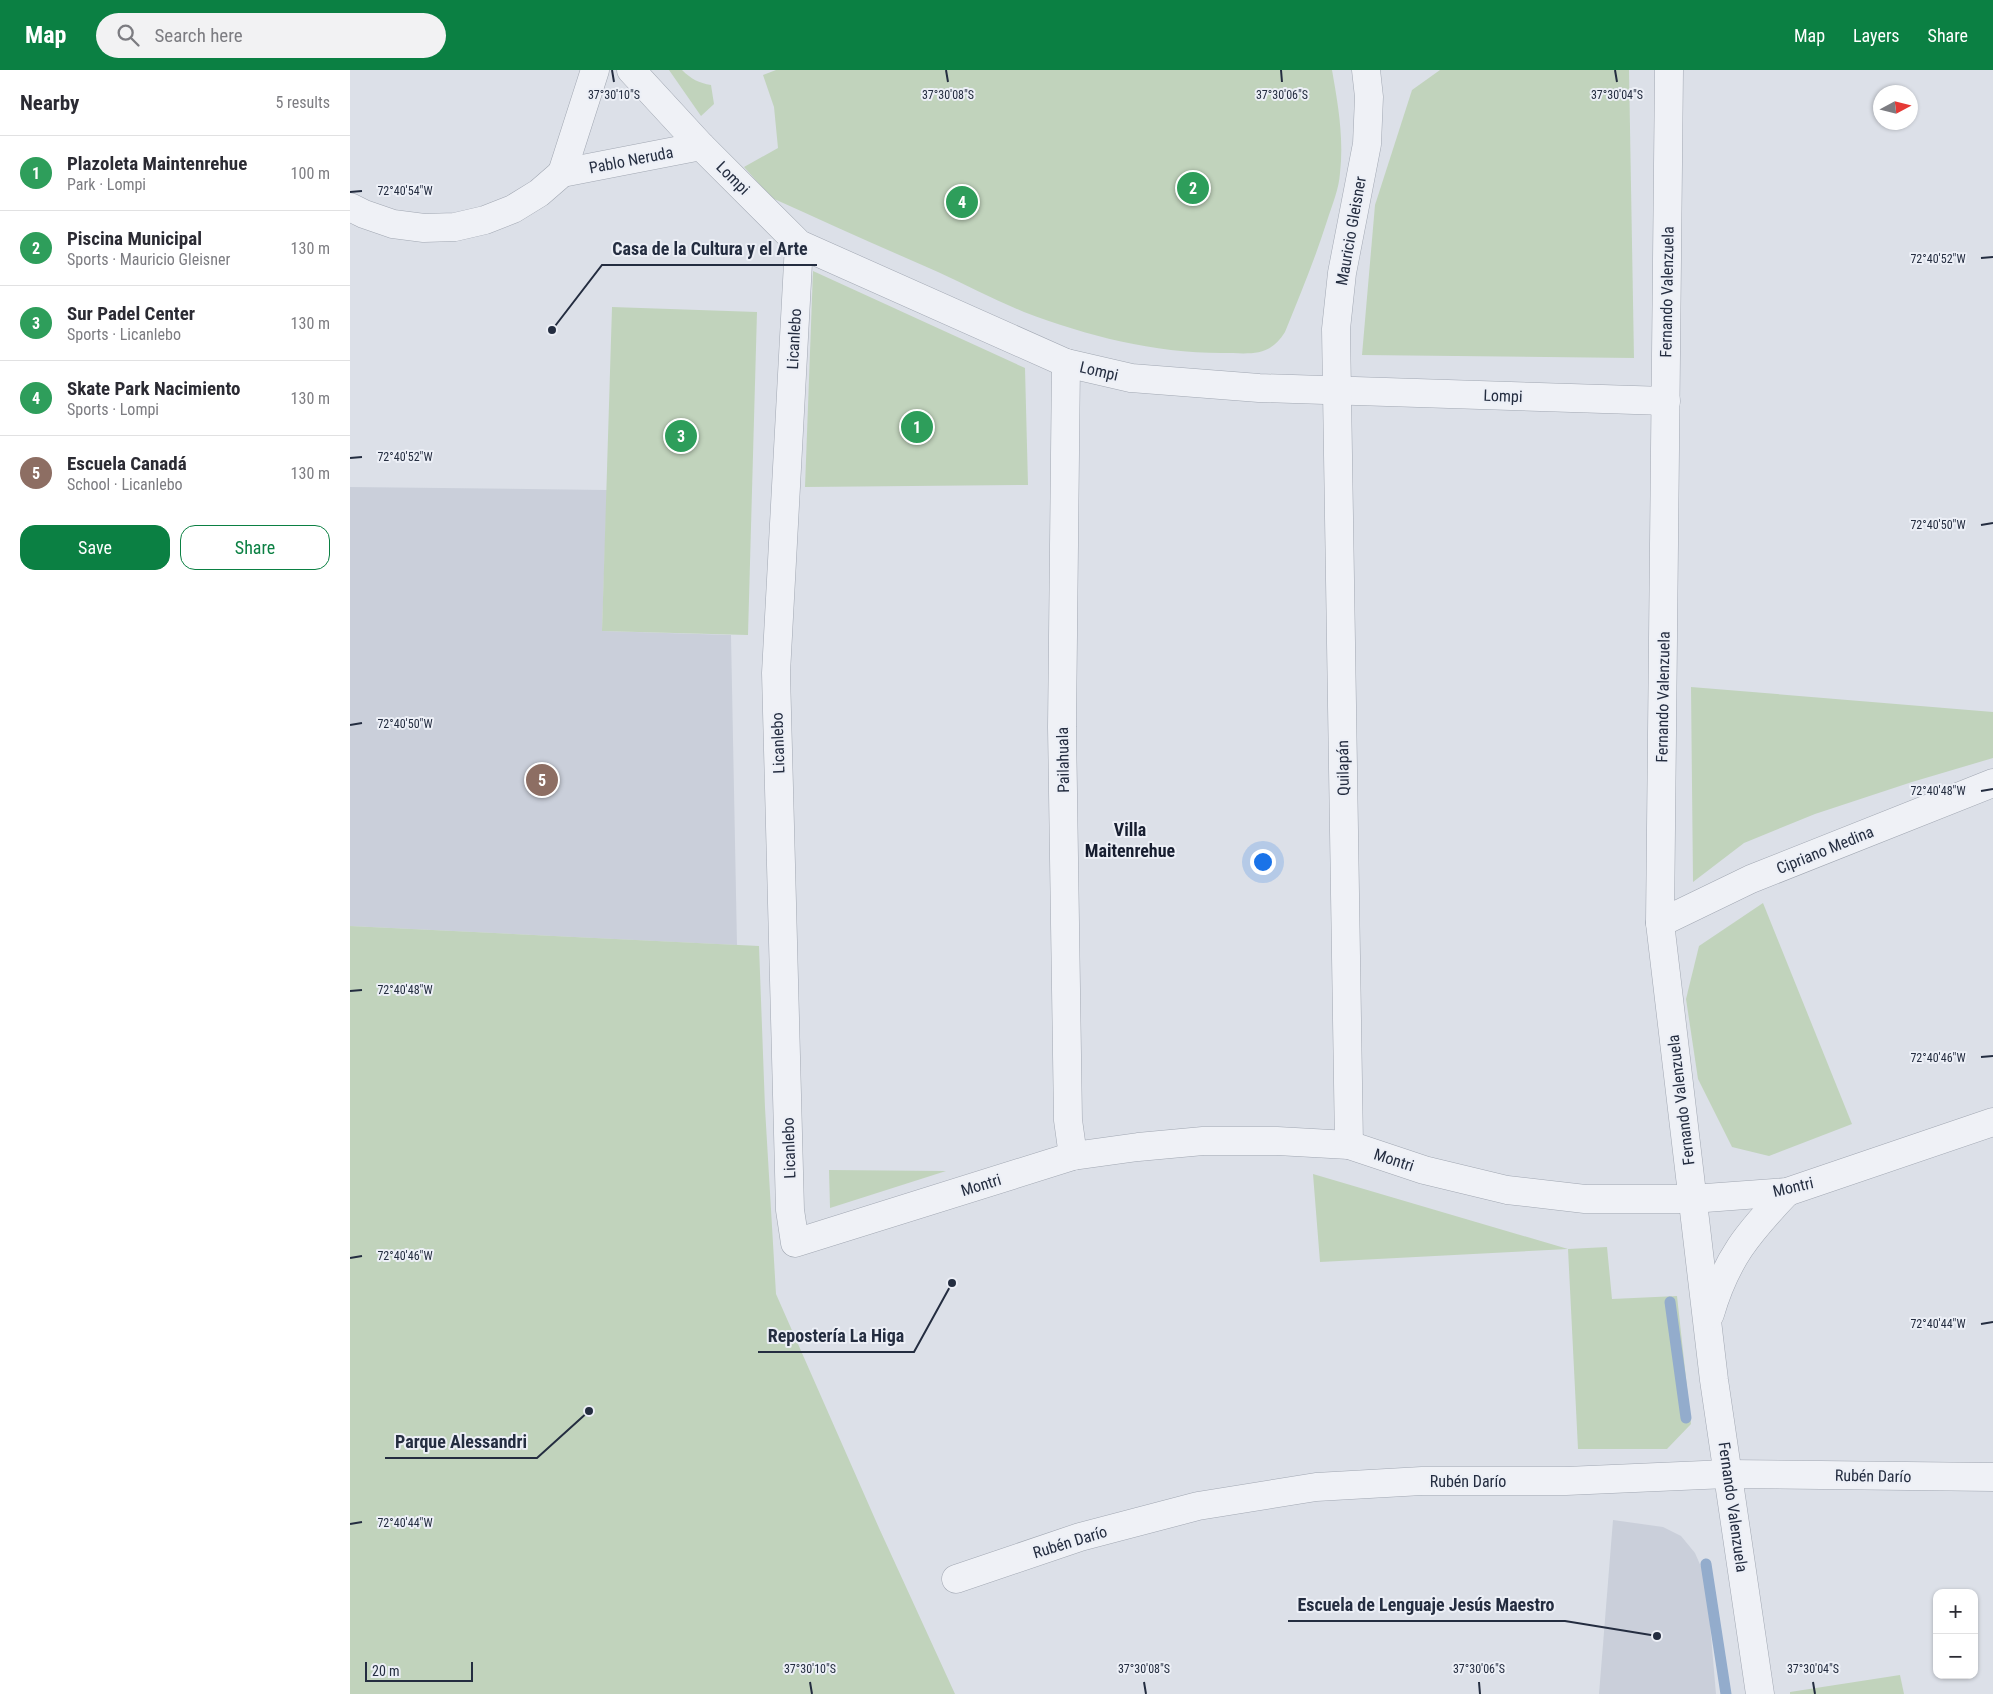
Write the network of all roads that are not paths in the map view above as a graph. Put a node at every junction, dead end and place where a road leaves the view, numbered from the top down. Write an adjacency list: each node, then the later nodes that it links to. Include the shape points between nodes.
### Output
1 (595, 70): 6 (street, Pablo Neruda)
2 (631, 70): 5 (street, Lompi)
3 (1366, 70): 10 (street, Mauricio Gleisner, via 1369,97 1367,144 1342,273 1336,329)
4 (1670, 70): 11 (street, Fernando Valenzuela)
5 (701, 146): 6 (street, Pablo Neruda); 8 (street, Lompi)
6 (562, 173): 7 (street, via 513,209 485,220 455,226 424,228 393,224)
7 (350, 207)
8 (799, 244): 9 (street, Lompi); 19 (street, Licanlebo, via 776,673 790,1200)
9 (1066, 363): 10 (street, Lompi, via 1131,378); 16 (street, Pailahuala, via 1062,727 1068,1120)
10 (1338, 391): 11 (street, Lompi); 15 (street, Quilapán)
11 (1666, 401): 13 (street, Fernando Valenzuela)
12 (1993, 783): 13 (street, Cipriano Medina, via 1751,879)
13 (1660, 923): 18 (street, Fernando Valenzuela)
14 (1993, 1122): 17 (street, Montri)
15 (1349, 1145): 16 (street, Montri, via 1277,1141 1203,1142); 18 (street, Montri, via 1424,1170 1506,1190 1585,1199)
16 (1073, 1156): 19 (street, Montri)
17 (1787, 1192): 18 (street, Montri); 20 (street, Fernando Valenzuela, via 1755,1225 1733,1256 1717,1288)
18 (1692, 1199): 20 (street, Fernando Valenzuela)
19 (795, 1243)
20 (1708, 1320): 21 (street, Fernando Valenzuela)
21 (1727, 1474): 22 (street, Rubén Darío); 23 (street, Rubén Darío, via 1566,1481 1422,1481 1316,1487 1198,1506 1080,1537); 24 (street, Fernando Valenzuela)
22 (1993, 1477)
23 (956, 1579)
24 (1760, 1694)

